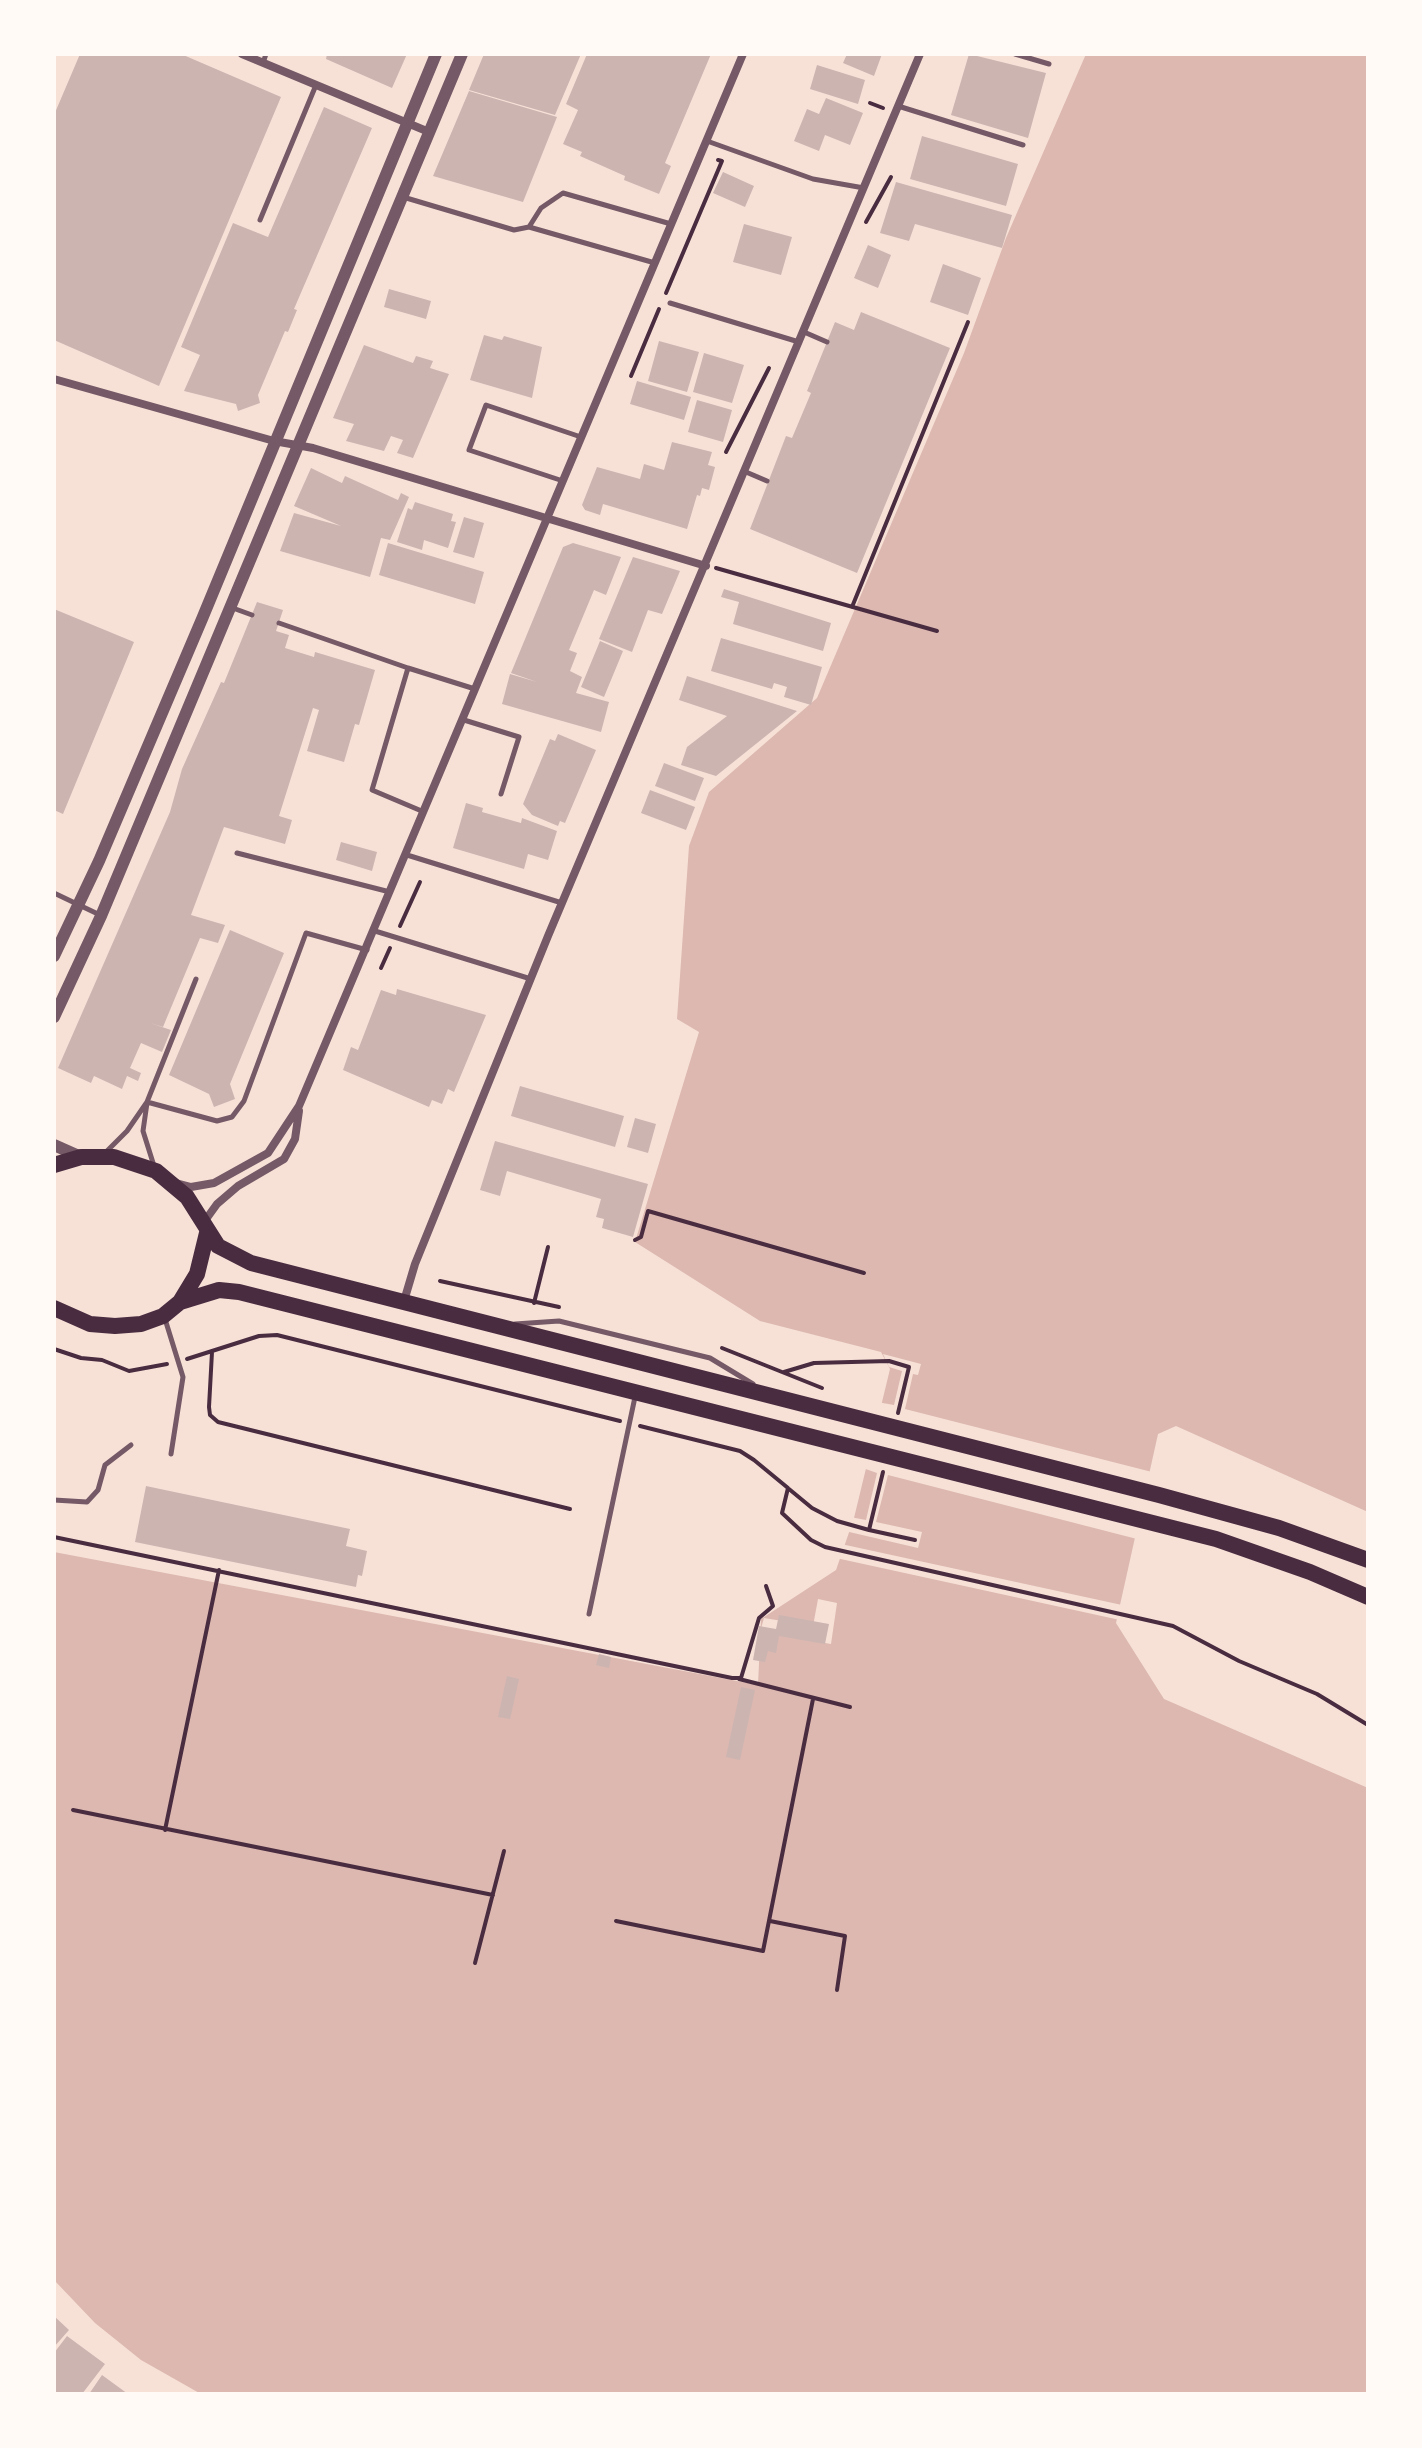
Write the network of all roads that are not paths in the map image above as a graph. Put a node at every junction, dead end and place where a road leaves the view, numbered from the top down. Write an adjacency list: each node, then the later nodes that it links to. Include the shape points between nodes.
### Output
1 (242, 54): 7 (street)
2 (436, 54): 11 (street)
3 (462, 54): 12 (street)
4 (743, 54): 13 (street)
5 (920, 54): 10 (street)
6 (1015, 54): 8 (lane)
7 (264, 58): 9 (street)
8 (1049, 64)
9 (316, 85): 11 (street); 17 (lane)
10 (898, 106): 14 (lane); 15 (street)
11 (407, 123): 12 (street); 27 (street)
12 (429, 132): 16 (street)
13 (707, 141): 15 (lane, via 813,179); 18 (street)
14 (1023, 145)
15 (864, 188): 22 (street)
16 (402, 197): 19 (lane, via 514,230); 28 (street)
17 (260, 220)
18 (672, 224): 19 (lane, via 563,193 541,208); 20 (street)
19 (529, 227): 20 (lane)
20 (656, 264): 26 (street)
21 (670, 303): 23 (lane)
22 (804, 332): 23 (street); 24 (lane)
23 (800, 342): 29 (street)
24 (827, 342)
25 (54, 379): 27 (street)
26 (583, 437): 31 (street); 31 (lane, via 486,405 469,450)
27 (274, 441): 28 (street); 36 (street)
28 (296, 445): 32 (street); 34 (street)
29 (746, 472): 30 (lane); 33 (street)
30 (767, 481)
31 (564, 482): 32 (street)
32 (547, 521): 33 (street); 40 (street)
33 (706, 566): 48 (street)
34 (229, 607): 35 (lane); 38 (street)
35 (252, 615)
36 (202, 619): 38 (lane); 49 (street)
37 (279, 623): 39 (lane)
38 (221, 627): 50 (street)
39 (408, 668): 40 (lane); 43 (lane, via 372,790)
40 (477, 690): 41 (street)
41 (464, 720): 42 (lane, via 519,737); 43 (street)
42 (501, 794)
43 (425, 812): 45 (street)
44 (237, 853): 47 (lane)
45 (407, 855): 47 (street); 48 (lane)
46 (54, 893): 49 (lane)
47 (391, 893): 51 (street)
48 (562, 903): 55 (street)
49 (79, 905): 50 (lane); 53 (street)
50 (101, 916): 56 (street)
51 (375, 931): 52 (street); 55 (lane)
52 (367, 950): 57 (lane, via 306,933 244,1101 232,1117 217,1121); 58 (street)
53 (54, 956)
54 (196, 979): 57 (lane)
55 (531, 979): 66 (street)
56 (54, 1017)
57 (147, 1102): 60 (lane); 63 (lane, via 143,1131)
58 (299, 1106): 64 (street, via 268,1153 255,1161 214,1183 191,1187); 65 (street, via 295,1139 284,1159 217,1204)
59 (54, 1145): 61 (street)
60 (101, 1156): 61 (main road); 63 (main road)
61 (81, 1157): 62 (main road)
62 (54, 1165)
63 (156, 1171): 64 (main road)
64 (171, 1182): 65 (main road, via 187,1197)
65 (205, 1229): 66 (main road, via 231,1256); 67 (main road, via 197,1274)
66 (404, 1301): 74 (main road, via 1159,1495 1279,1528)
67 (180, 1302): 69 (main road); 70 (main road, via 219,1290 239,1292)
68 (54, 1308): 69 (main road, via 90,1324 115,1326)
69 (163, 1316): 72 (lane, via 181,1361 181,1399)
70 (636, 1392): 75 (main road, via 1152,1523 1266,1555); 76 (lane)
71 (131, 1445): 73 (lane, via 105,1465 98,1490 87,1502)
72 (171, 1454)
73 (54, 1500)
74 (1368, 1560)
75 (1368, 1597)
76 (589, 1614)

